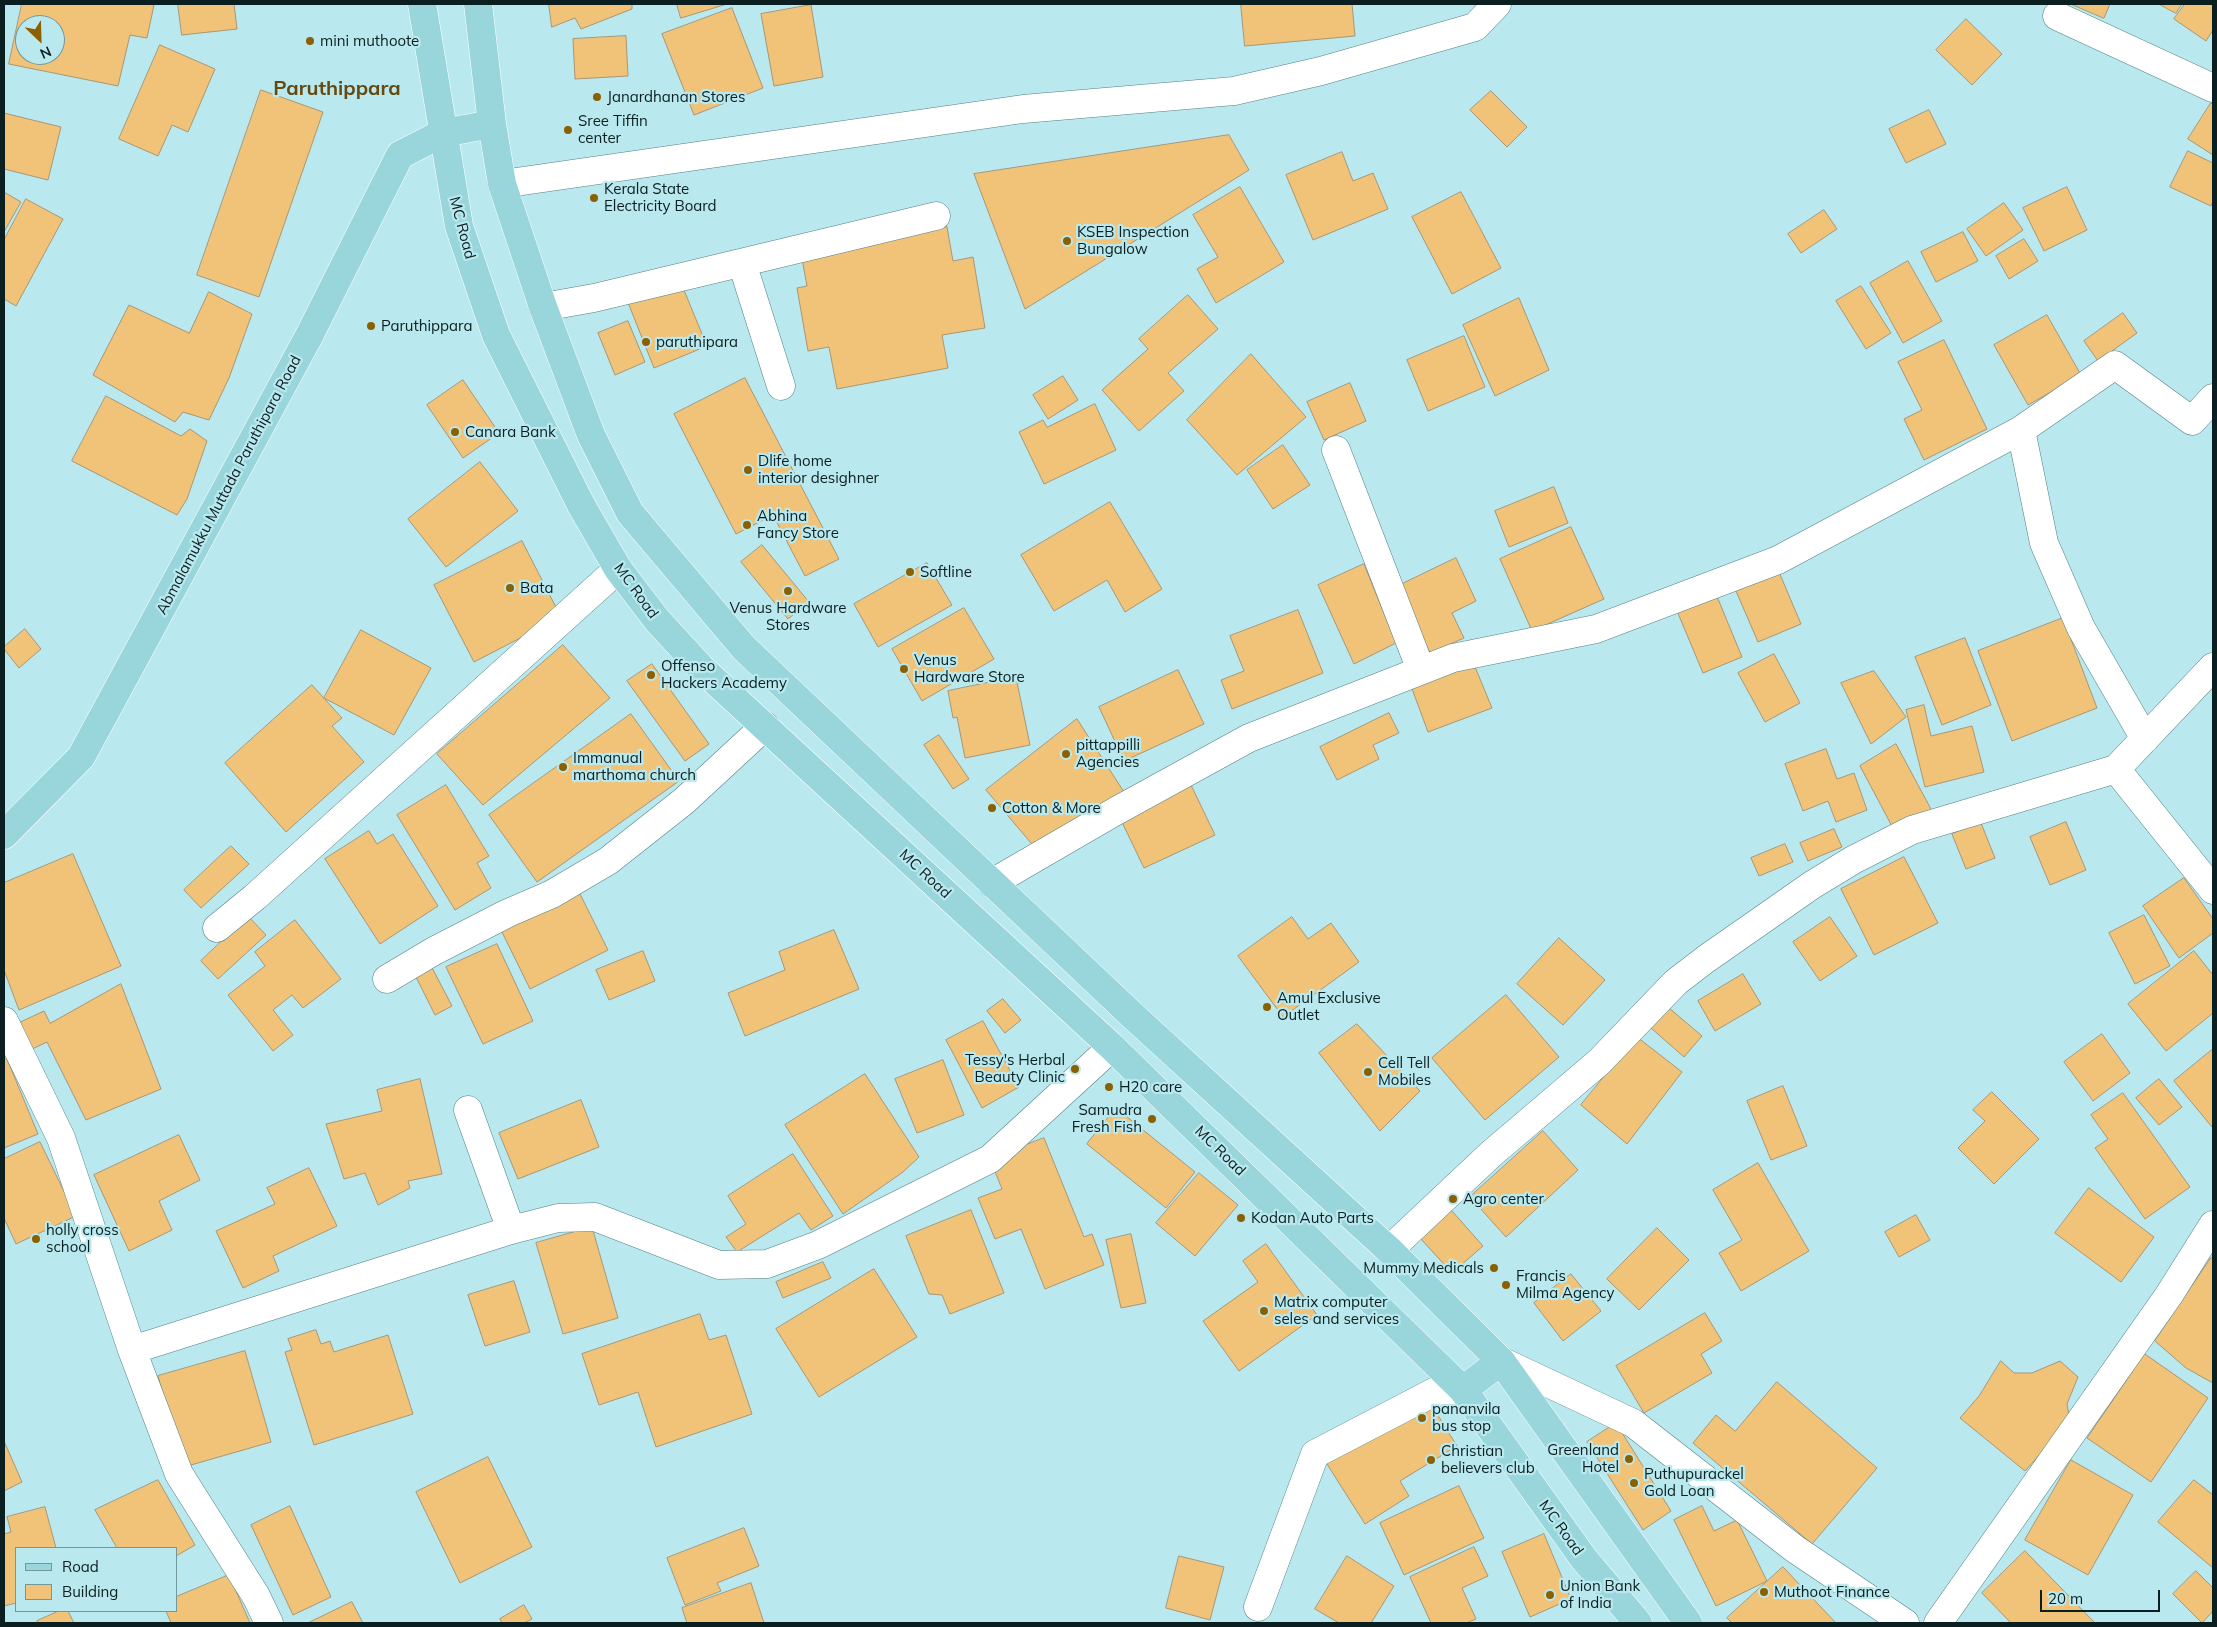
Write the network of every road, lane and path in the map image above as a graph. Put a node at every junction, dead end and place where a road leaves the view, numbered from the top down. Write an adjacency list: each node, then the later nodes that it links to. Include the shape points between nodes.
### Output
1 (422, 4): 7 (main road, MC Road)
2 (478, 4): 6 (main road)
3 (1497, 4): 8 (street, via 1475,27 1321,71 1234,91 1023,109)
4 (2057, 16): 5 (street)
5 (2213, 88)
6 (492, 124): 7 (main road, Abmalamukku Muttada Paruthipara Road); 8 (main road)
7 (443, 133): 16 (main road, MC Road, via 459,226 496,335 581,505); 22 (main road, Abmalamukku Muttada Paruthipara Road, via 400,155 304,345 81,757)
8 (502, 184): 11 (main road)
9 (936, 216): 10 (street)
10 (742, 262): 11 (street); 12 (street)
11 (544, 307): 23 (main road, via 591,435 630,513 744,648)
12 (781, 386)
13 (2213, 398): 14 (street, via 2192,421 2115,365)
14 (2021, 430): 18 (street, via 1778,560 1596,629 1453,658); 20 (street, via 2044,543 2081,628)
15 (1336, 450): 18 (street)
16 (618, 569): 19 (main road, MC Road, via 657,620 695,661); 25 (street)
17 (2213, 667): 20 (street)
18 (1421, 670): 23 (street, via 1249,738)
19 (765, 726): 26 (street, via 684,801 608,860 552,894 434,951); 28 (main road, MC Road)
20 (2145, 739): 21 (street)
21 (2116, 769): 24 (street); 32 (street, via 1912,830 1812,885 1676,982 1599,1062 1491,1154)
22 (4, 835)
23 (992, 883): 32 (main road)
24 (2213, 890)
25 (217, 928)
26 (387, 979)
27 (4, 1021): 33 (street, via 61,1138)
28 (1112, 1046): 31 (street, via 990,1159 818,1245 767,1264 719,1265 595,1217 558,1218); 35 (main road, MC Road)
29 (468, 1110): 31 (street)
30 (2213, 1225): 41 (street, via 2169,1295)
31 (511, 1230): 33 (street)
32 (1389, 1250): 34 (main road)
33 (132, 1350): 37 (street, via 179,1474 251,1588)
34 (1501, 1361): 35 (main road); 39 (main road); 40 (street, via 1633,1422 1795,1549)
35 (1463, 1390): 36 (street, via 1436,1391 1315,1454); 38 (main road, MC Road, via 1584,1560)
36 (1258, 1608)
37 (269, 1623)
38 (1638, 1623)
39 (1688, 1623)
40 (1905, 1623)
41 (1938, 1623)

